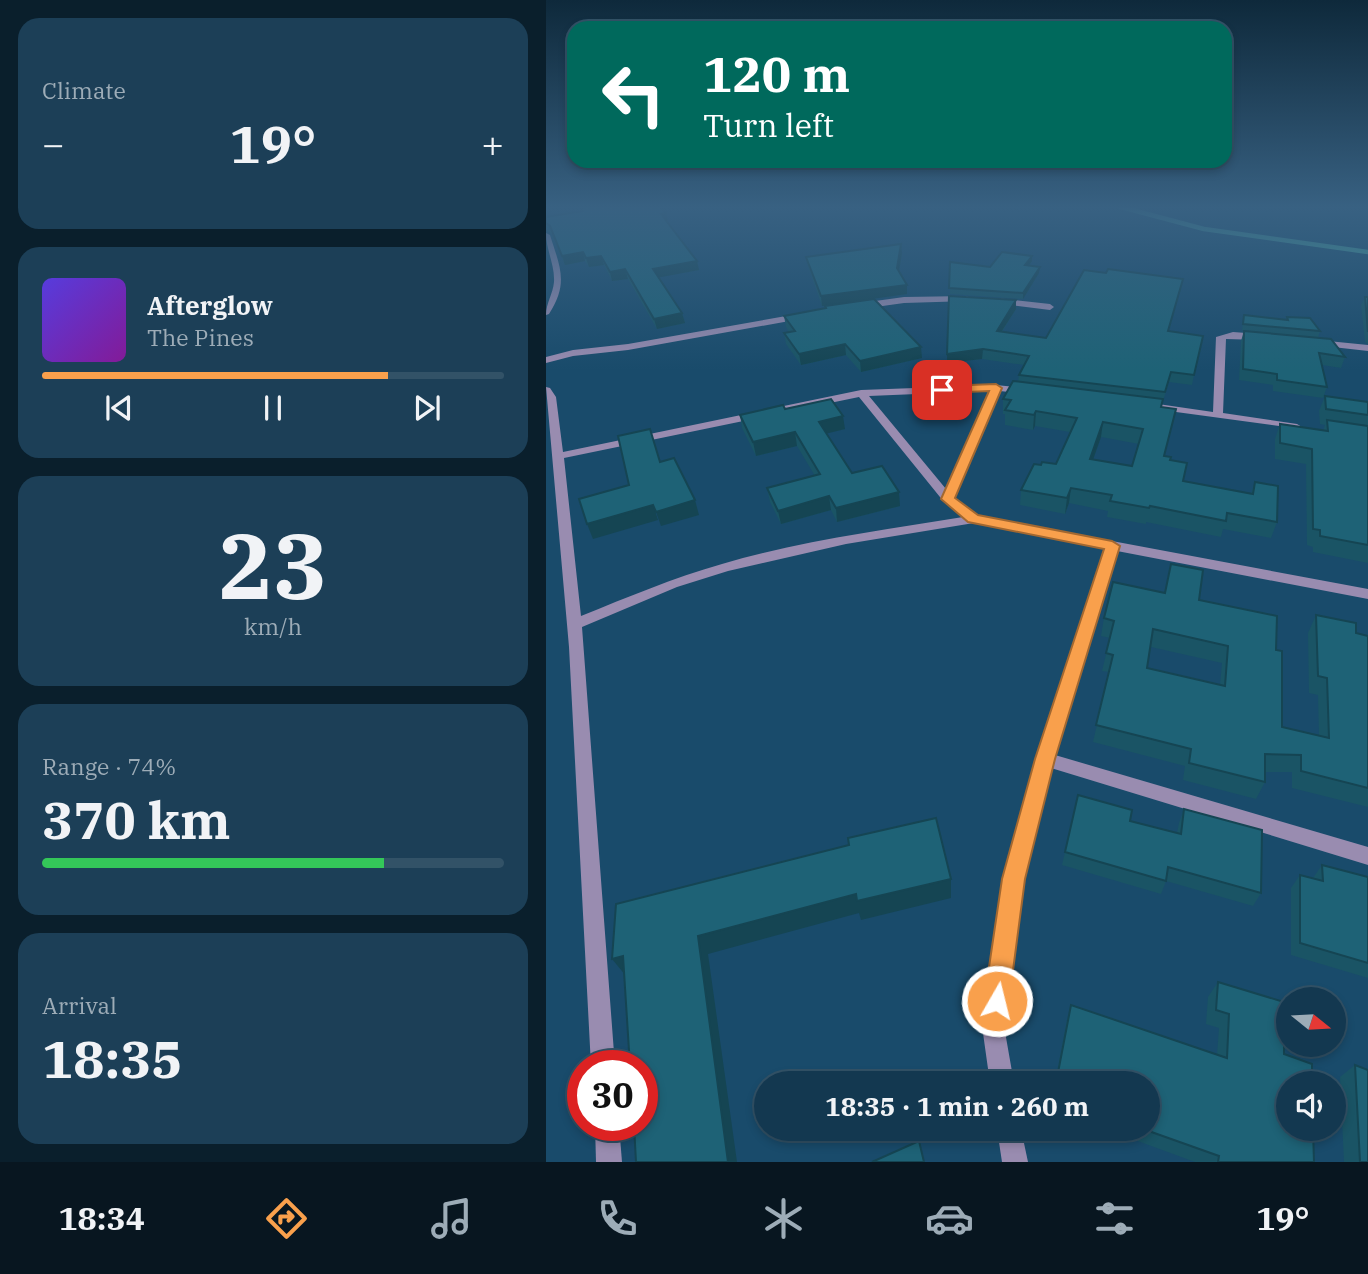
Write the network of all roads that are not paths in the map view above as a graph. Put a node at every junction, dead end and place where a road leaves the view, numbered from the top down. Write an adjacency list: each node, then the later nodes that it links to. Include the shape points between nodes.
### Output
1 (554, 261): 6 (street, via 560,283)
2 (976, 300): 4 (street, via 930,299)
3 (988, 300): 5 (street)
4 (855, 307)
5 (1050, 307)
6 (546, 312)
7 (814, 314): 11 (street)
8 (1273, 338): 17 (street, via 1221,337)
9 (1300, 341): 10 (street)
10 (1368, 348)
11 (546, 360)
12 (996, 388): 14 (street); 15 (street); 20 (street)
13 (546, 390): 19 (street, via 551,397)
14 (861, 393): 19 (street); 20 (street)
15 (1038, 393)
16 (1149, 406): 17 (street)
17 (1218, 415): 18 (street)
18 (1314, 429)
19 (559, 456): 24 (street)
20 (948, 499): 21 (street)
21 (974, 519): 22 (street); 24 (street, via 846,540 726,567)
22 (1112, 546): 23 (street); 25 (street)
23 (1368, 594)
24 (575, 624): 27 (street)
25 (1045, 759): 26 (street); 28 (street, via 1014,879 993,1026)
26 (1368, 856)
27 (602, 1050)
28 (1000, 1071)
29 (608, 1141): 31 (street)
30 (1011, 1141): 32 (street)
31 (610, 1162)
32 (1015, 1162)

